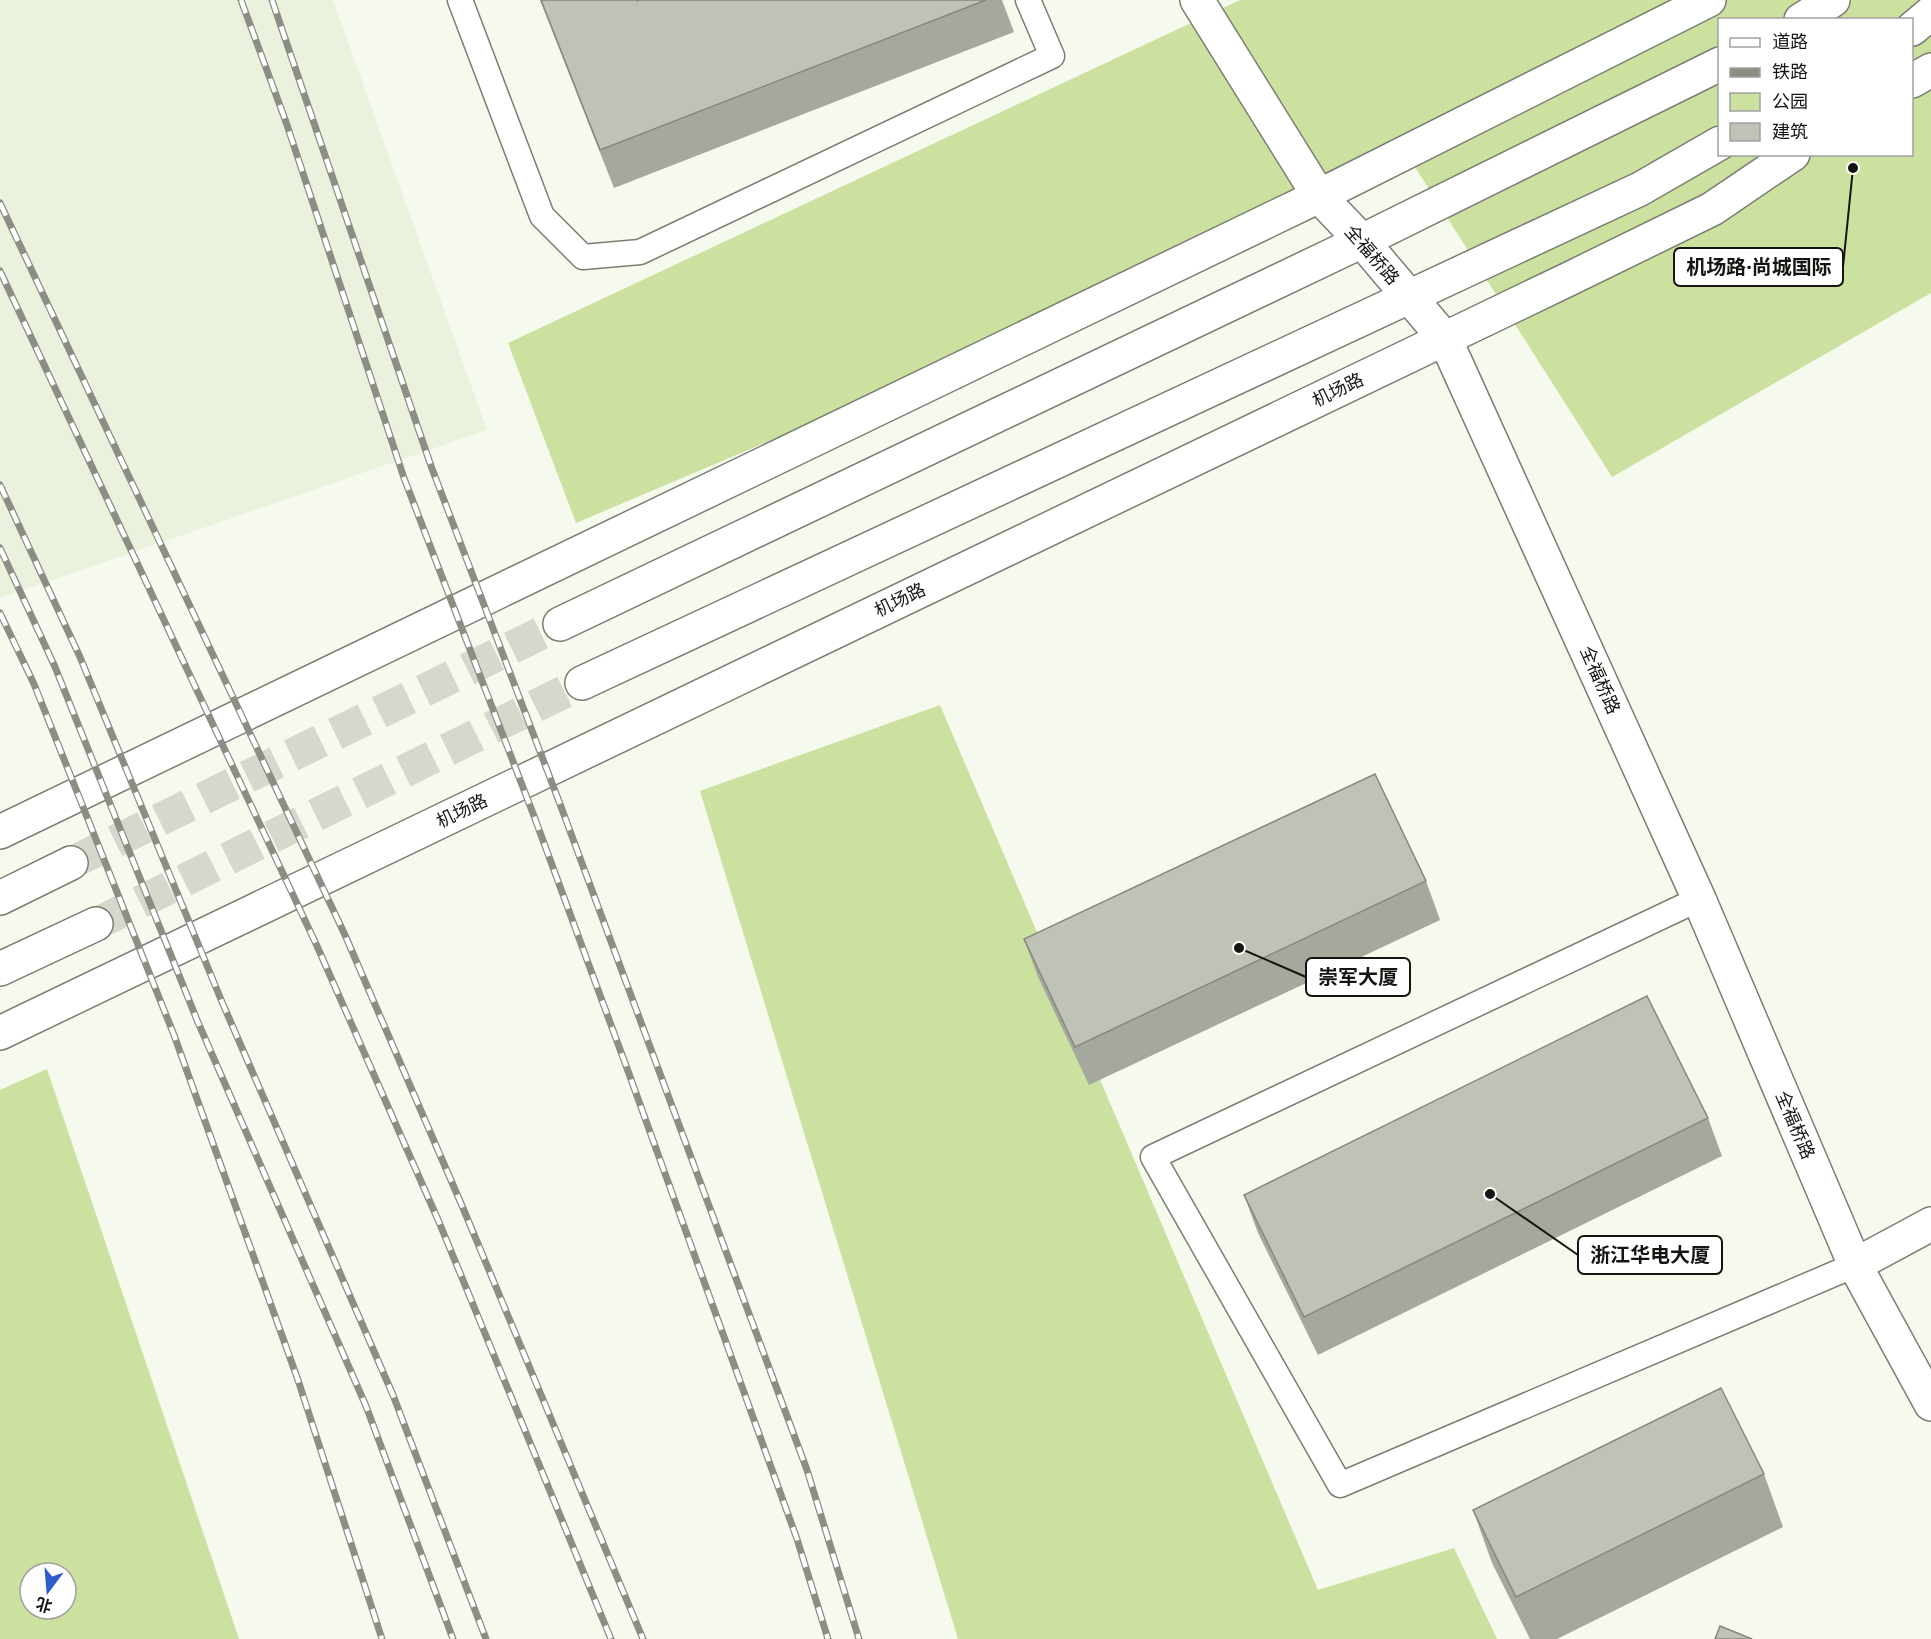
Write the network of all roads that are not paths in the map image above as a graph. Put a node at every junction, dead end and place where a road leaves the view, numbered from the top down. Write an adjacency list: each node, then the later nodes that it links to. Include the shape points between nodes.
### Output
1 (460, 0): 2 (lane, via 542,216 583,257 640,252 1052,56)
2 (1028, 0)
3 (1197, 0): 14 (main road, 全福桥路)
4 (1710, 0): 14 (main road)
5 (1833, 0): 7 (main road)
6 (1931, 13): 8 (main road)
7 (1805, 18)
8 (1913, 26)
9 (1718, 64): 15 (main road)
10 (1931, 70): 11 (main road)
11 (1913, 80)
12 (1718, 144): 16 (main road, via 1640,189)
13 (1789, 156): 17 (main road, 机场路, via 1712,208)
14 (1319, 196): 15 (main road, 全福桥路); 20 (main road)
15 (1362, 241): 16 (main road, 全福桥路); 18 (main road)
16 (1409, 298): 17 (main road, 全福桥路); 19 (main road)
17 (1445, 339): 23 (main road, 全福桥路); 26 (main road, 机场路)
18 (560, 624)
19 (582, 683)
20 (0, 832)
21 (71, 863): 22 (main road)
22 (0, 898)
23 (1699, 899): 28 (main road, 全福桥路); 28 (lane, via 1153,1157 1340,1485)
24 (96, 924): 25 (main road)
25 (0, 969)
26 (0, 1033)
27 (1931, 1224): 28 (main road)
28 (1855, 1265): 29 (main road, 全福桥路)
29 (1931, 1404)

